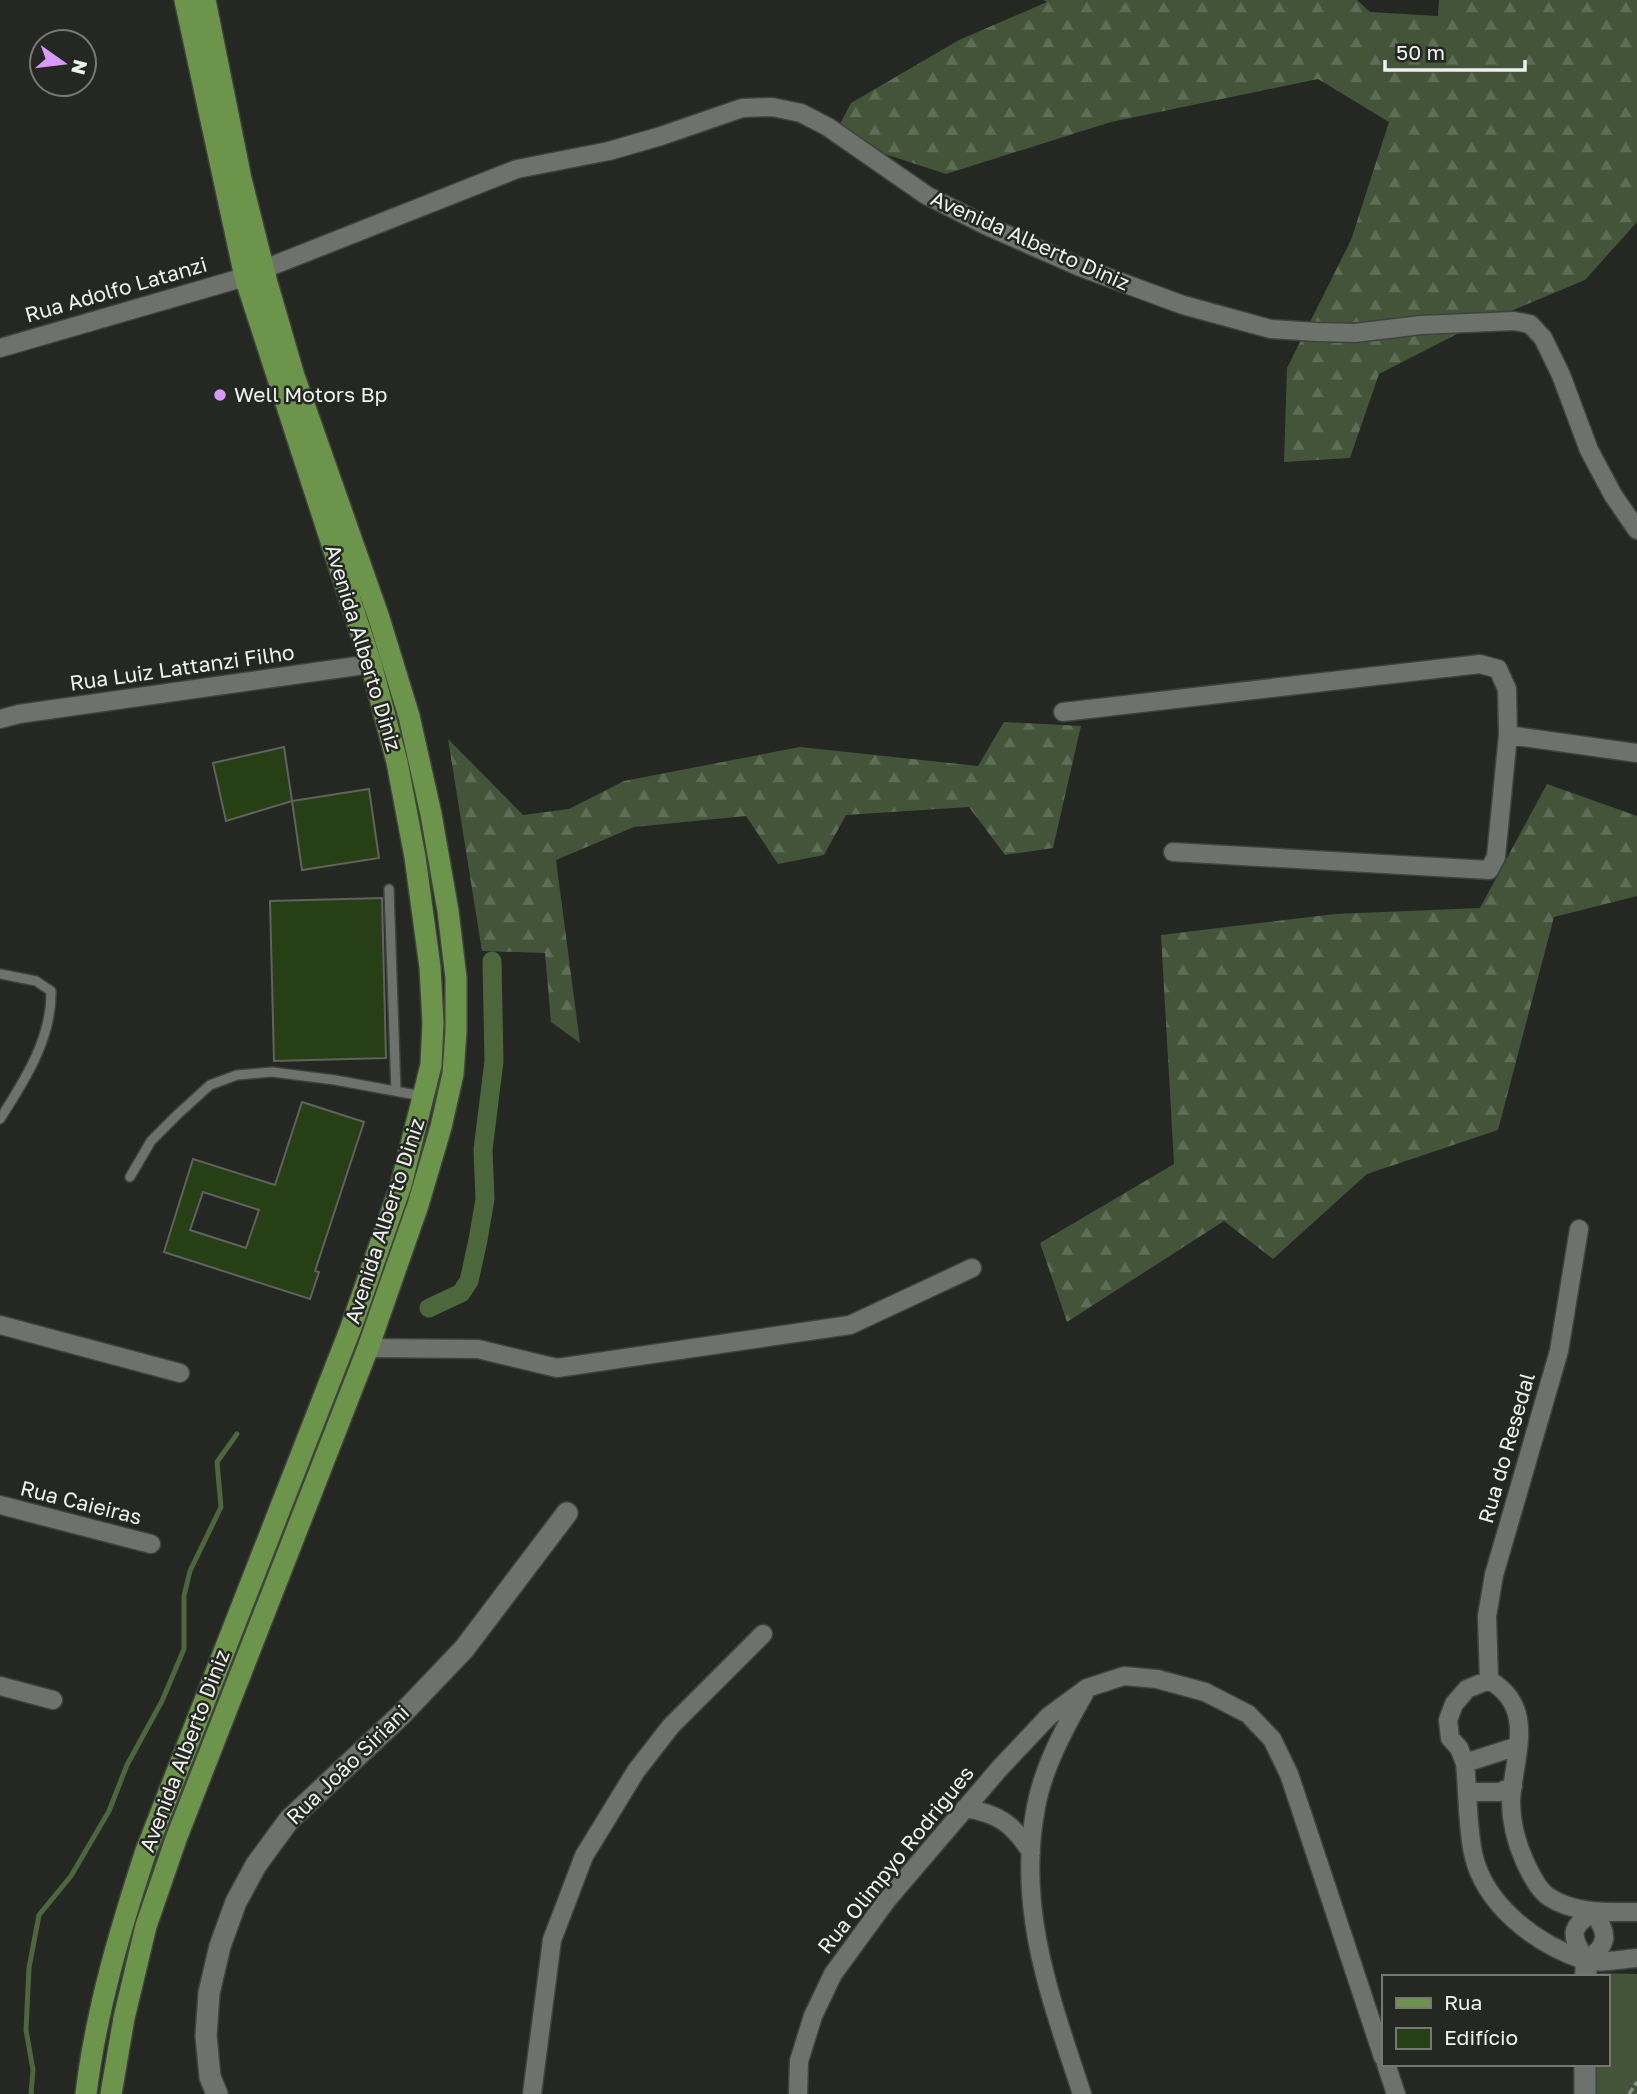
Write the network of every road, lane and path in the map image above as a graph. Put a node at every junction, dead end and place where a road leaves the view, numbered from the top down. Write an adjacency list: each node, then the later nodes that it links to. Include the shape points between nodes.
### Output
1 (185, 0): 3 (main road, Avenida Alberto Diniz)
2 (205, 0): 3 (main road, Avenida Alberto Diniz, via 241,179)
3 (254, 273): 4 (street, Rua Adolfo Latanzi); 5 (street, Avenida Alberto Diniz, via 517,169 609,151 742,108 772,107 801,113 828,127 926,195 985,225 1183,305 1271,329 1317,332 1514,321 1530,324 1561,375 1589,450); 6 (main road, Avenida Alberto Diniz); 21 (main road, Avenida Alberto Diniz, via 379,618 409,716 432,814 456,978 453,1074 441,1127)
4 (0, 348)
5 (1637, 530)
6 (371, 664): 8 (street, Rua Luiz Lattanzi Filho); 15 (main road, Avenida Alberto Diniz, via 397,762 430,967 433,1023)
7 (1062, 712): 9 (street, via 1480,664 1503,675)
8 (0, 719)
9 (1508, 735): 10 (street); 11 (street, via 1496,857 1489,870)
10 (1637, 753)
11 (1173, 852)
12 (389, 889): 14 (lane)
13 (0, 974): 16 (lane, via 36,981 51,990 52,1010 37,1056)
14 (396, 1091): 15 (lane); 17 (lane, via 272,1072 237,1075 210,1085 178,1114 151,1142)
15 (424, 1096): 45 (main road, Avenida Alberto Diniz, via 401,1185 350,1330 146,1851 120,1932)
16 (0, 1119)
17 (130, 1177)
18 (1579, 1229): 27 (street, Rua do Resedal, via 1559,1351 1494,1575 1487,1616)
19 (972, 1268): 21 (street, Avenida Alberto Diniz, via 850,1325 557,1368 478,1349)
20 (0, 1325): 22 (street)
21 (368, 1348): 46 (main road, Avenida Alberto Diniz, via 146,1926)
22 (180, 1373)
23 (0, 1505): 25 (street, Rua Caieiras)
24 (567, 1513): 47 (street, Rua João Siriani, via 464,1649 289,1820 256,1865 236,1902 209,1993 206,2036)
25 (151, 1544)
26 (763, 1634): 48 (street, via 671,1726 636,1771 584,1856 552,1940)
27 (1489, 1681): 31 (street, via 1511,1698 1518,1715); 32 (street, via 1467,1689 1448,1720 1450,1738)
28 (0, 1686): 30 (street)
29 (1087, 1688): 35 (street, Rua Olimpyo Rodrigues, via 1049,1716); 36 (street, via 1044,1782); 41 (street, Rua Olimpyo Rodrigues, via 1124,1676 1205,1692 1248,1714 1272,1739 1289,1774)
30 (52, 1700)
31 (1519, 1740): 32 (street); 33 (street)
32 (1462, 1755): 34 (street)
33 (1513, 1786): 34 (street, via 1500,1792); 37 (street, via 1513,1835 1529,1871 1547,1897)
34 (1468, 1792): 40 (street, via 1474,1856 1487,1886 1532,1935)
35 (965, 1808): 36 (street, via 1003,1820); 49 (street, Rua Olimpyo Rodrigues, via 887,1900 833,1974 799,2061)
36 (1031, 1852): 50 (street, via 1031,1912 1046,1986)
37 (1593, 1912): 38 (street); 40 (street, via 1604,1926 1605,1939); 40 (street, via 1577,1922 1574,1932)
38 (1637, 1912)
39 (1637, 1958): 40 (street)
40 (1586, 1969)
41 (1382, 2054)
42 (1387, 2066): 51 (street)
43 (1585, 2066): 52 (street)
44 (1637, 2082): 53 (path)
45 (86, 2094)
46 (111, 2094)
47 (217, 2094)
48 (532, 2094)
49 (798, 2094)
50 (1082, 2094)
51 (1396, 2094)
52 (1585, 2094)
53 (1629, 2094)

